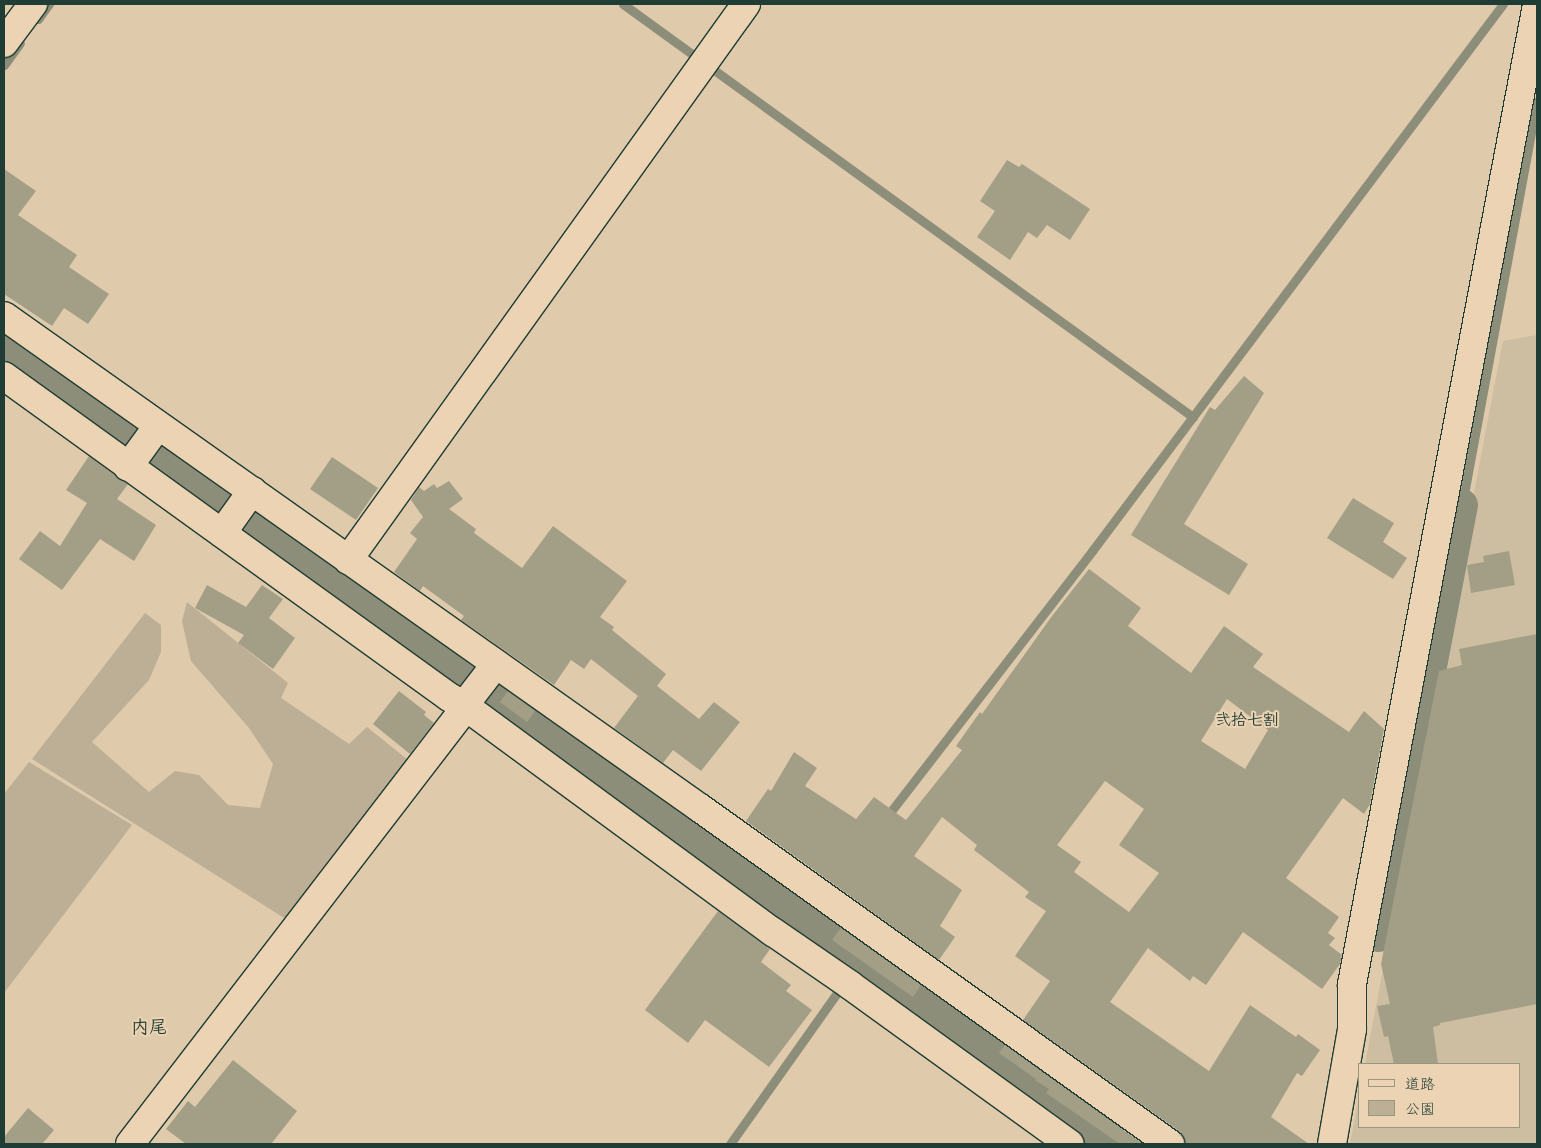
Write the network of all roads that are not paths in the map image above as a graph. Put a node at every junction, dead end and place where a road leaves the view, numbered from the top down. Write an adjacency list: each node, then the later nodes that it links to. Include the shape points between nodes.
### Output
1 (33, 4): 4 (street)
2 (746, 4): 9 (street)
3 (1537, 12): 14 (street, via 1352,984 1352,1029)
4 (4, 43)
5 (4, 316): 7 (street)
6 (4, 376): 7 (street)
7 (142, 448): 8 (street); 8 (street)
8 (235, 515): 9 (street); 10 (street, via 449,697)
9 (348, 560): 10 (street)
10 (477, 697): 11 (street); 12 (street, via 773,932); 13 (street)
11 (130, 1144)
12 (1070, 1144)
13 (1170, 1144)
14 (1332, 1144)

